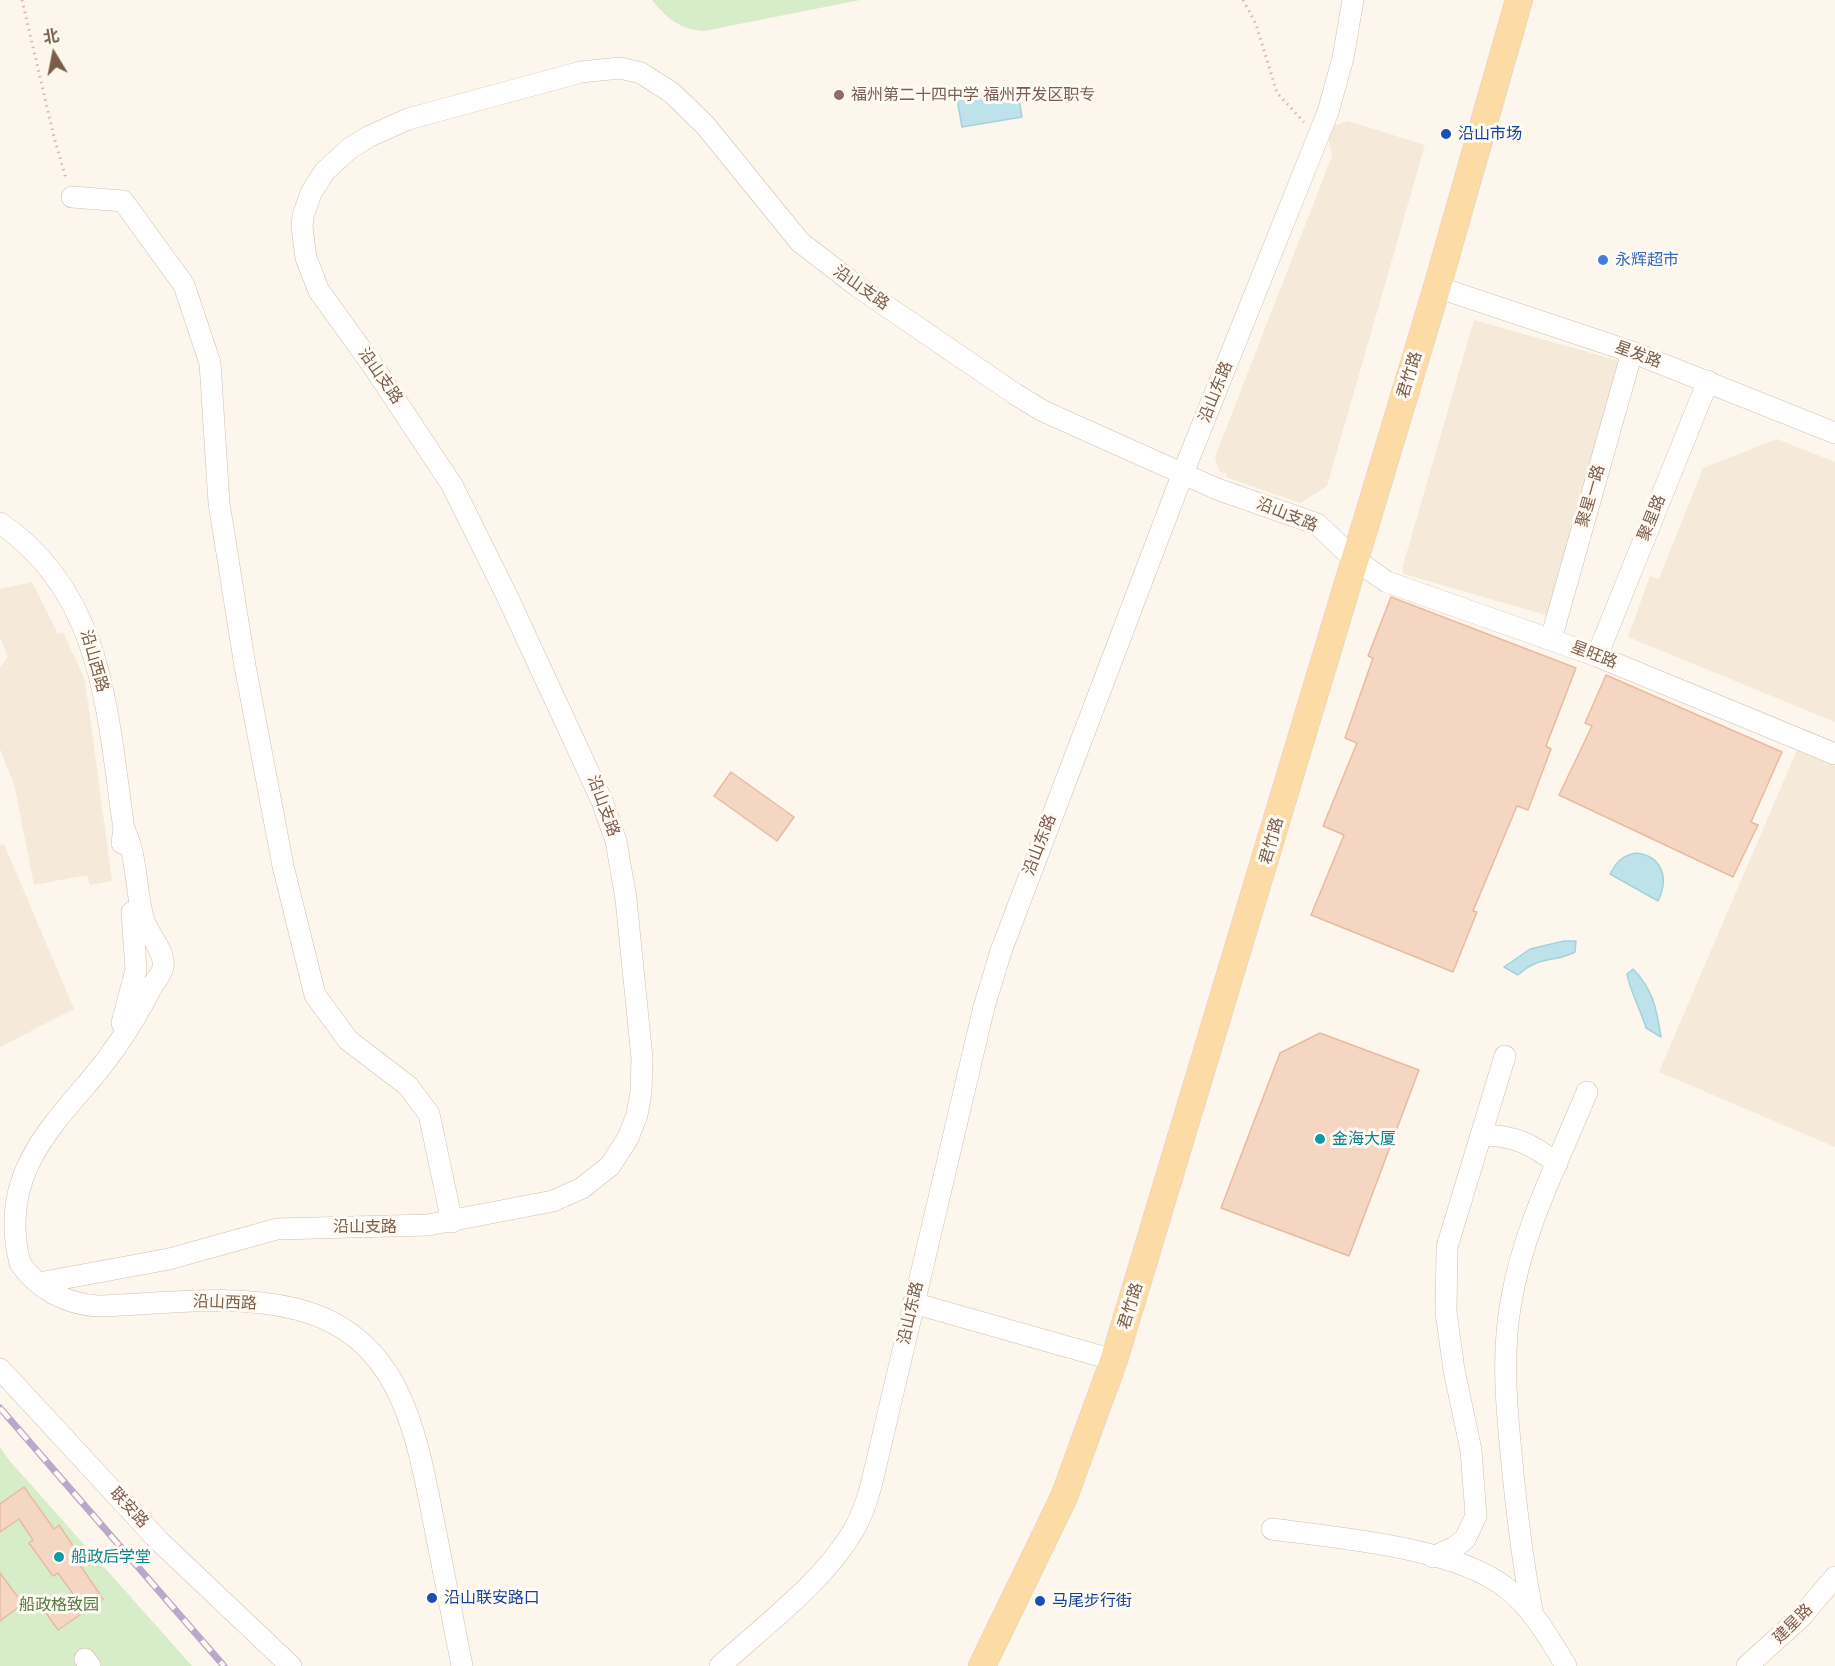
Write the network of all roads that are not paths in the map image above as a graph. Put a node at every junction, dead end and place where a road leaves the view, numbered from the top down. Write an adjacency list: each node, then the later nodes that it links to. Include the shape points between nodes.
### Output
1 (1353, 0): 8 (street, 沿山东路, via 1340,68 1318,137)
2 (1519, 0): 4 (main road, 君竹路)
3 (72, 197): 22 (street, via 123,201 184,285 210,363 219,503 245,666 283,866 315,995 348,1040 408,1086 429,1114)
4 (1437, 287): 5 (street, 星发路); 10 (main road, 君竹路)
5 (1632, 352): 6 (street, 星发路); 11 (street, 聚星一路)
6 (1708, 381): 7 (street, 星发路); 12 (street, 聚星路)
7 (1835, 433)
8 (1183, 473): 10 (street, 沿山支路, via 1317,524); 22 (street, 沿山支路, via 1065,422 1015,394 849,280 800,242 705,125 672,93 641,73 620,68 581,72 408,119 368,136 325,171 303,216 303,243 310,273 434,456 468,515 592,773 616,841 626,899 642,1068 639,1104 623,1148 600,1176 565,1197); 24 (street, 沿山东路, via 1001,951 981,1018)
9 (0, 523): 14 (street, 沿山西路, via 29,546 51,571 78,613 93,647)
10 (1353, 558): 11 (street, 星旺路, via 1387,582); 25 (main road, 君竹路, via 1256,895)
11 (1551, 639): 12 (street, 星旺路)
12 (1598, 656): 13 (street, 星旺路)
13 (1835, 754)
14 (124, 829): 15 (street, 沿山西路, via 145,922); 16 (street, 沿山西路, via 122,843)
15 (161, 955): 16 (street, via 149,948); 17 (street, 沿山西路, via 161,973 132,1027)
16 (136, 956): 17 (street, 沿山西路)
17 (121, 1037): 23 (street, 沿山西路, via 86,1086 31,1141 8,1179 3,1203 6,1232 16,1257)
18 (1505, 1056): 20 (street)
19 (1587, 1092): 21 (street)
20 (1481, 1135): 21 (street, via 1523,1140); 28 (street, via 1447,1247 1446,1312 1471,1450 1476,1516 1465,1539)
21 (1557, 1164): 30 (street, via 1528,1237 1511,1300 1506,1342 1515,1496)
22 (452, 1222): 23 (street, 沿山支路, via 277,1229 169,1259)
23 (39, 1283): 32 (street, 沿山西路, via 61,1297 87,1305 229,1301 294,1309 321,1316 362,1343 391,1377 409,1417)
24 (913, 1303): 25 (street); 33 (street, 沿山东路, via 871,1486 856,1526 813,1580)
25 (1114, 1360): 34 (main road, 君竹路, via 1057,1513)
26 (0, 1369): 31 (street, 联安路, via 159,1541)
27 (1272, 1529): 28 (street, via 1381,1544)
28 (1433, 1557): 30 (street, via 1473,1568 1498,1581)
29 (1835, 1577): 36 (street, 建星路, via 1801,1617)
30 (1533, 1615): 35 (street)
31 (291, 1666)
32 (462, 1666)
33 (720, 1666)
34 (982, 1666)
35 (1566, 1666)
36 (1747, 1666)

